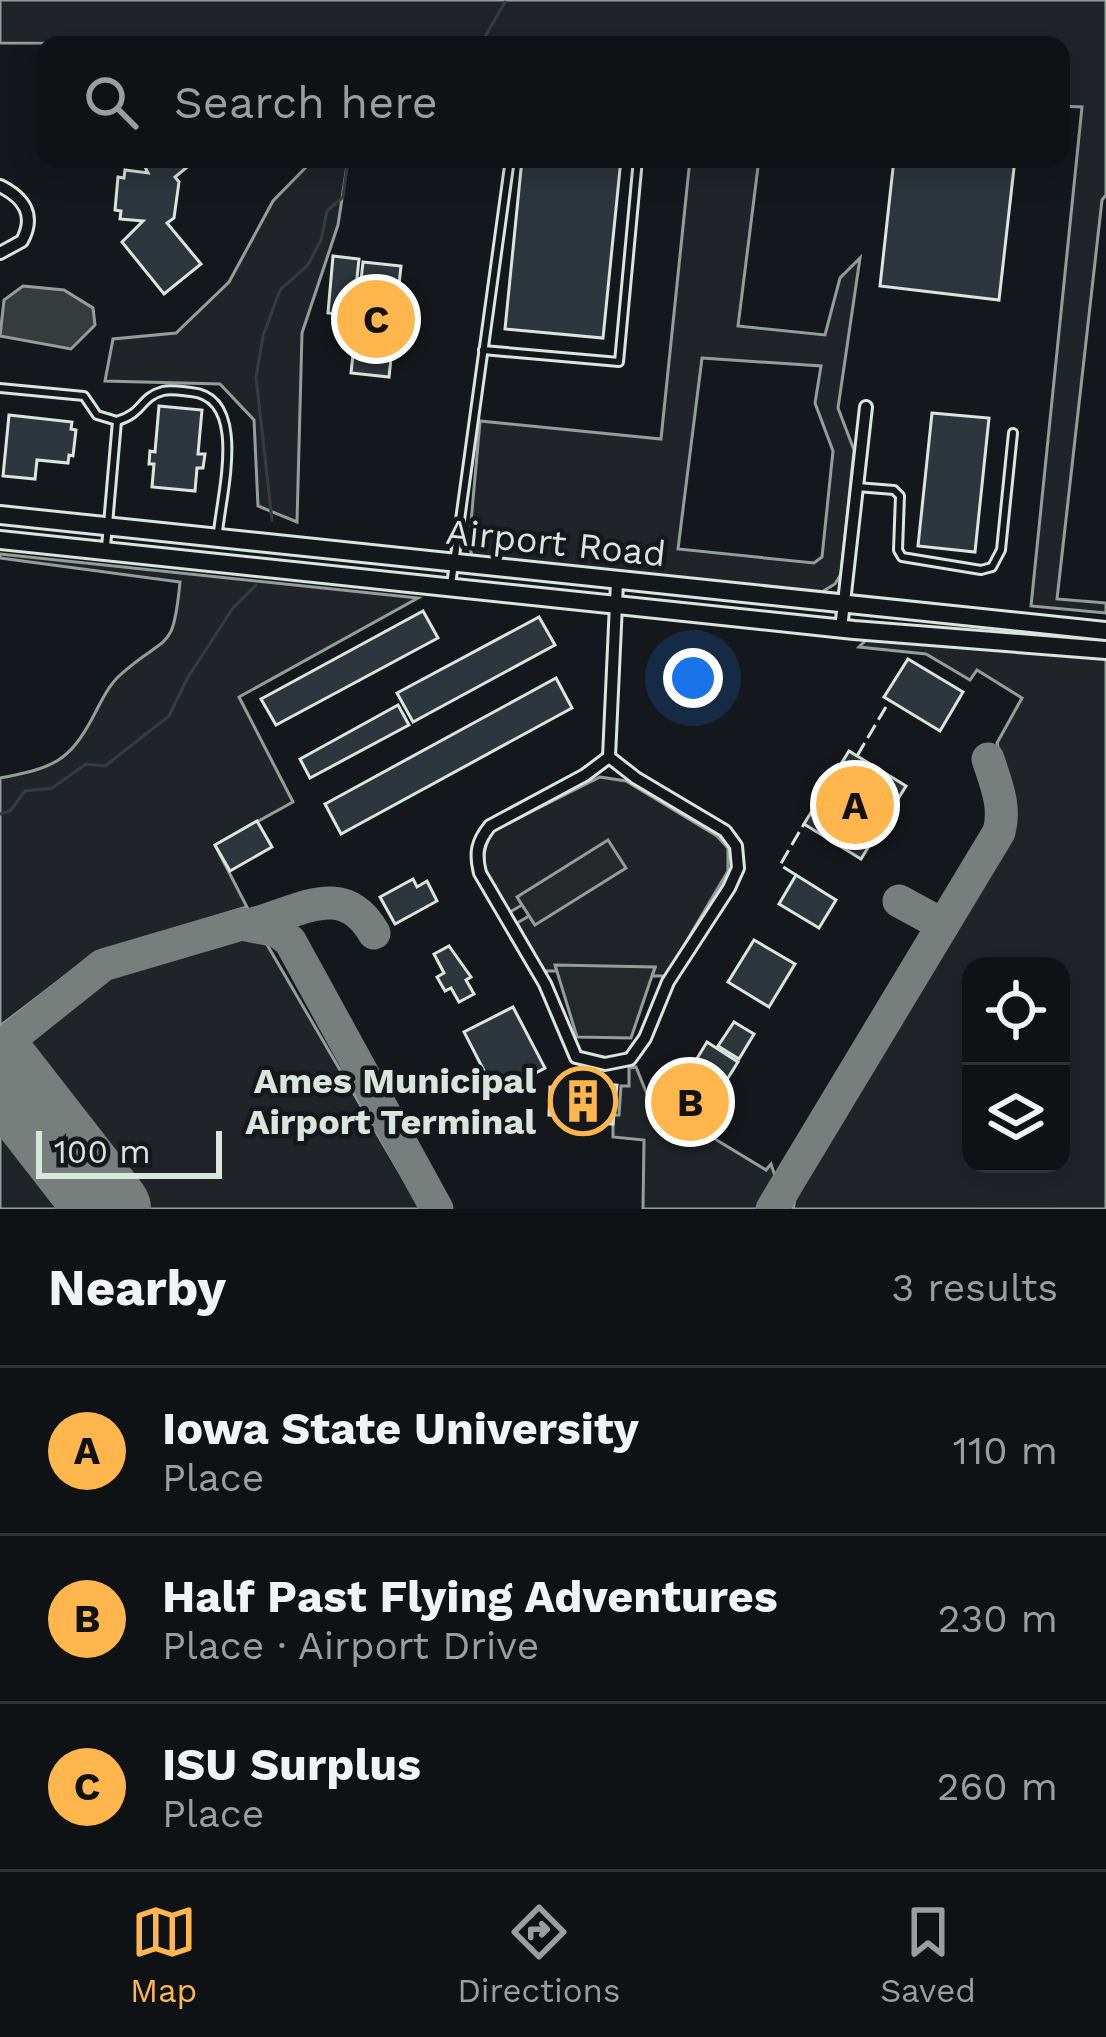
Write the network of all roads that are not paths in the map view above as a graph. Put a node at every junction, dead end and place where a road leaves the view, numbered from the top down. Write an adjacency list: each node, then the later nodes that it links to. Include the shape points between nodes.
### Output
1 (509, 168): 5 (lane)
2 (637, 168): 5 (lane, via 619,362)
3 (0, 186): 4 (street, via 27,207 29,219 22,241)
4 (0, 254)
5 (483, 350): 16 (lane)
6 (0, 388): 8 (lane, via 83,396 97,415)
7 (866, 407): 10 (street)
8 (117, 421): 12 (lane); 14 (lane, via 166,390 204,393 222,407 228,428)
9 (1013, 433): 10 (lane, via 1001,550 992,567 902,556 900,496)
10 (857, 487): 19 (street)
11 (0, 515): 12 (main road, Airport Road)
12 (108, 528): 14 (main road, Airport Road); 15 (lane)
13 (0, 540): 15 (main road, Airport Road)
14 (218, 540): 16 (main road, Airport Road)
15 (106, 552): 18 (main road, Airport Road)
16 (453, 565): 17 (main road, Airport Road); 18 (lane)
17 (617, 582): 19 (main road, Airport Road); 20 (street)
18 (451, 588): 20 (main road, Airport Road)
19 (844, 604): 21 (street); 22 (main road, Airport Road)
20 (614, 606): 21 (main road, Airport Road); 24 (street)
21 (842, 629): 23 (main road, Airport Road)
22 (1106, 632)
23 (1106, 650)
24 (609, 758): 24 (street, via 725,831 737,868 668,982 645,1038 630,1059 605,1064 576,1057 476,856 490,826)

